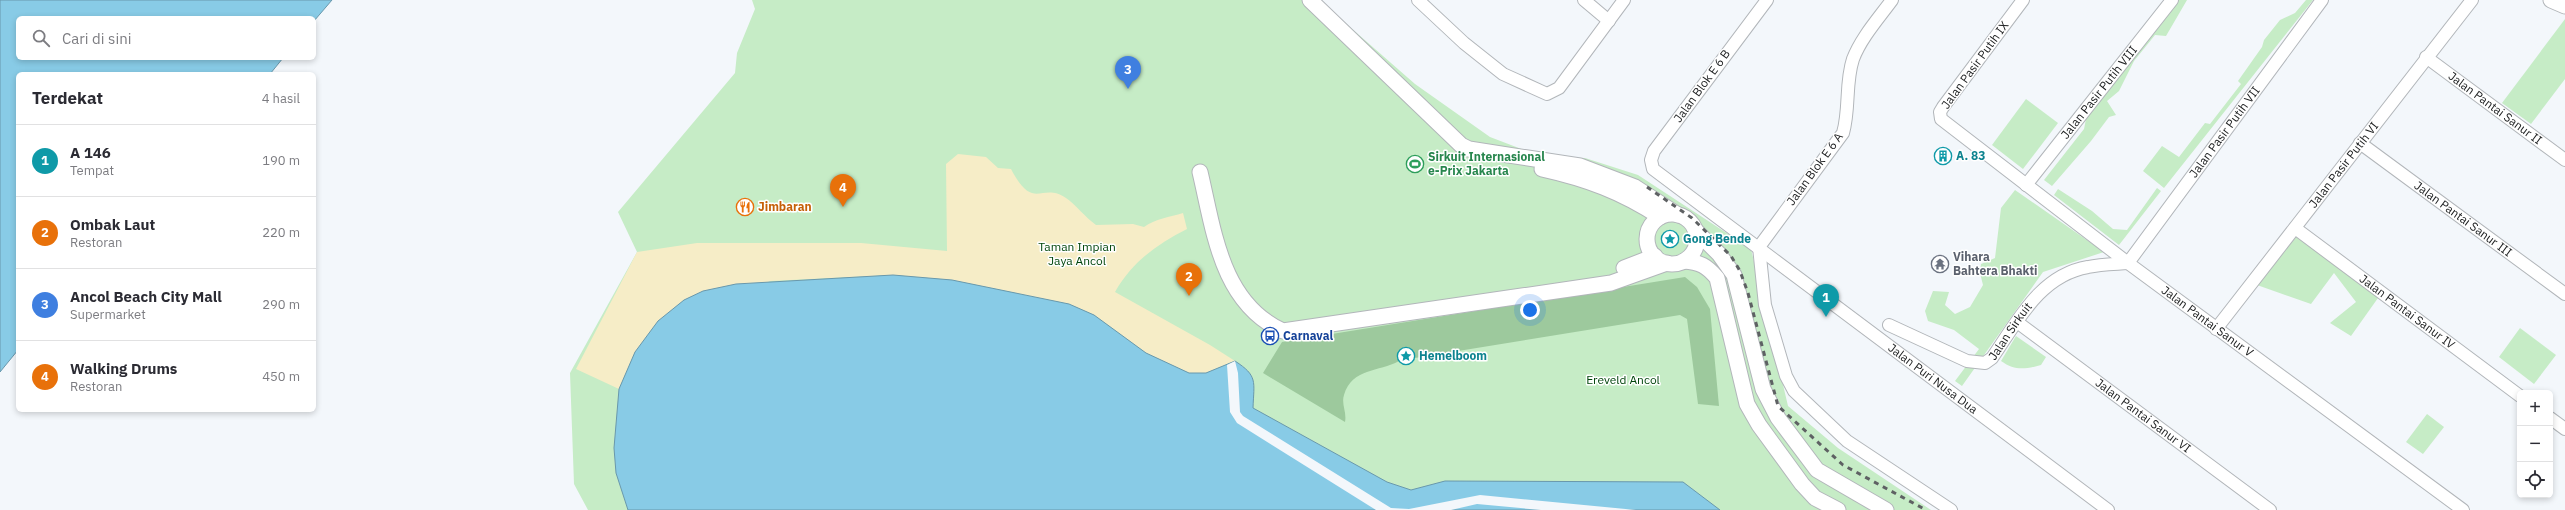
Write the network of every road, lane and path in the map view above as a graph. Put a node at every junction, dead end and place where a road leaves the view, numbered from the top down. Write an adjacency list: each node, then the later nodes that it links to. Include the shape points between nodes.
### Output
1 (1310, 0): 18 (street, via 1462,146)
2 (1418, 0): 12 (street)
3 (1584, 0): 14 (street)
4 (1624, 0): 14 (street)
5 (1766, 0): 21 (street, Jalan Blok E 6 B, via 1654,151 1651,160 1653,169)
6 (1892, 0): 27 (street, Jalan Blok E 6 A, via 1862,41 1853,60 1847,91 1846,121 1842,133)
7 (2023, 0): 16 (street, Jalan Pasir Putih IX, via 1940,112 1941,119)
8 (2172, 0): 22 (street, Jalan Pasir Putih VIII)
9 (2322, 0): 30 (street, Jalan Pasir Putih VII)
10 (2472, 0): 15 (street, Jalan Pasir Putih VI)
11 (2551, 0): 13 (street)
12 (1432, 5): 14 (street, via 1464,43 1502,74 1547,94 1559,88)
13 (2565, 6)
14 (1608, 21)
15 (2426, 57): 17 (street, Jalan Pasir Putih VI); 19 (street, Jalan Pantai Sanur II)
16 (1954, 129): 22 (street, Jalan Pantai Sanur V)
17 (2360, 143): 25 (street, Jalan Pasir Putih VI); 31 (street, Jalan Pantai Sanur III)
18 (1484, 150): 23 (street, via 1580,166 1635,187); 24 (street, via 1513,162 1581,178 1630,197)
19 (2565, 160)
20 (1203, 170): 28 (street, via 1218,250 1228,277 1251,311 1267,324 1283,331 1611,283)
21 (1660, 175): 27 (street, Jalan Puri Nusa Dua)
22 (2026, 185): 30 (street, Jalan Pantai Sanur V)
23 (1678, 215): 24 (street, via 1667,214); 26 (street, via 1691,223)
24 (1660, 217): 28 (street, via 1653,222 1648,232 1647,243)
25 (2294, 228): 34 (street, Jalan Pasir Putih VI); 35 (street, Jalan Pantai Sanur IV)
26 (1695, 230): 29 (street, via 1696,247); 39 (street, via 1719,254 1734,275 1763,389 1778,418 1817,470)
27 (1759, 247): 40 (street, via 1765,305 1786,376 1794,391 1847,441); 41 (street, Jalan Puri Nusa Dua, via 1806,285)
28 (1661, 260): 29 (street)
29 (1684, 261): 38 (street, via 1697,262 1709,268 1717,278 1747,404 1759,425 1815,498)
30 (2128, 263): 32 (street, Jalan Sirkuit, via 2087,267 2063,276 2046,286 2034,298); 34 (street, Jalan Pantai Sanur V)
31 (2565, 294)
32 (2017, 322): 33 (street, Jalan Sirkuit, via 1992,358 1981,364 1941,351); 42 (street, Jalan Pantai Sanur VI)
33 (1889, 325)
34 (2216, 329): 43 (street, Jalan Pantai Sanur V)
35 (2517, 394)
36 (2553, 420): 37 (street)
37 (2564, 428)
38 (1838, 510)
39 (1886, 510)
40 (1951, 510)
41 (2108, 510)
42 (2270, 510)
43 (2463, 510)

